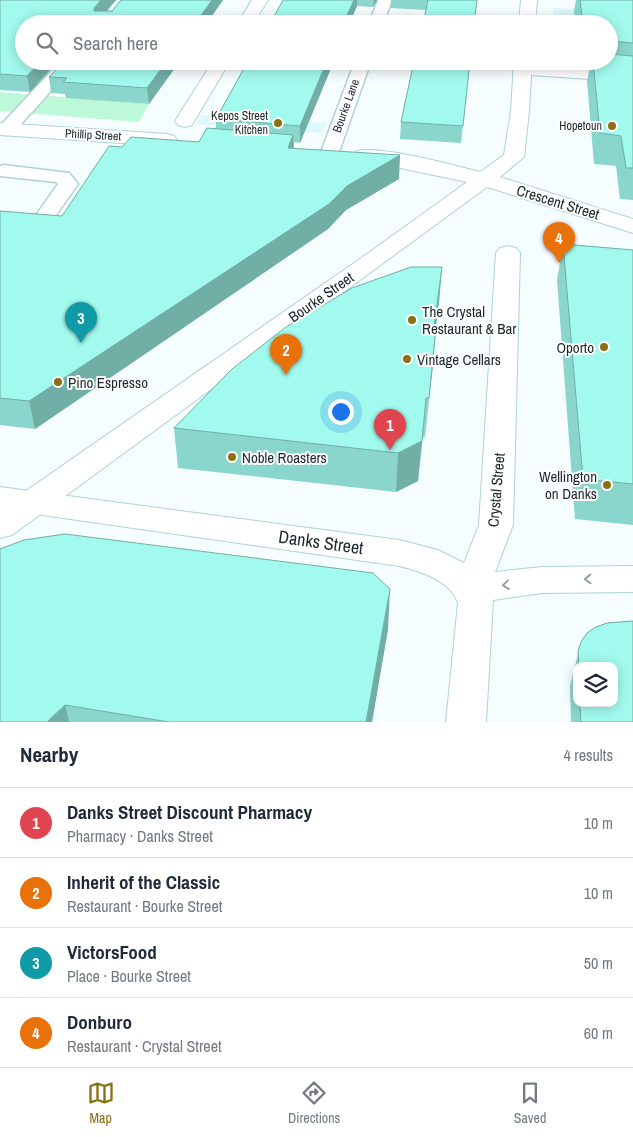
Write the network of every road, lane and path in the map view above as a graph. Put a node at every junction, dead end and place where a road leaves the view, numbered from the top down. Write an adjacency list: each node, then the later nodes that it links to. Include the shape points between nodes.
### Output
1 (260, 0): 4 (street)
2 (385, 0): 5 (lane)
3 (530, 0): 6 (street)
4 (251, 15)
5 (379, 15)
6 (528, 15)
7 (61, 70): 14 (lane)
8 (217, 70): 13 (street)
9 (359, 70): 16 (lane, Bourke Lane)
10 (522, 70): 18 (street, Bourke Street, via 514,157)
11 (562, 70): 12 (street)
12 (633, 77)
13 (186, 121)
14 (3, 130): 15 (street, Phillip Street)
15 (188, 141)
16 (321, 151): 18 (street, via 385,158)
17 (4, 171): 20 (lane, via 67,180 68,184)
18 (483, 180): 19 (street, Crescent Street, via 544,196); 23 (street, Bourke Street)
19 (633, 226)
20 (38, 228)
21 (508, 252): 26 (street, Crystal Street, via 496,525)
22 (0, 498): 23 (street, Danks Street)
23 (33, 502): 24 (street, Bourke Street); 26 (street, Danks Street, via 399,553 448,568)
24 (0, 526)
25 (633, 579): 26 (street, one-way to 26, via 542,580)
26 (471, 589): 27 (street, via 476,603)
27 (466, 722)

